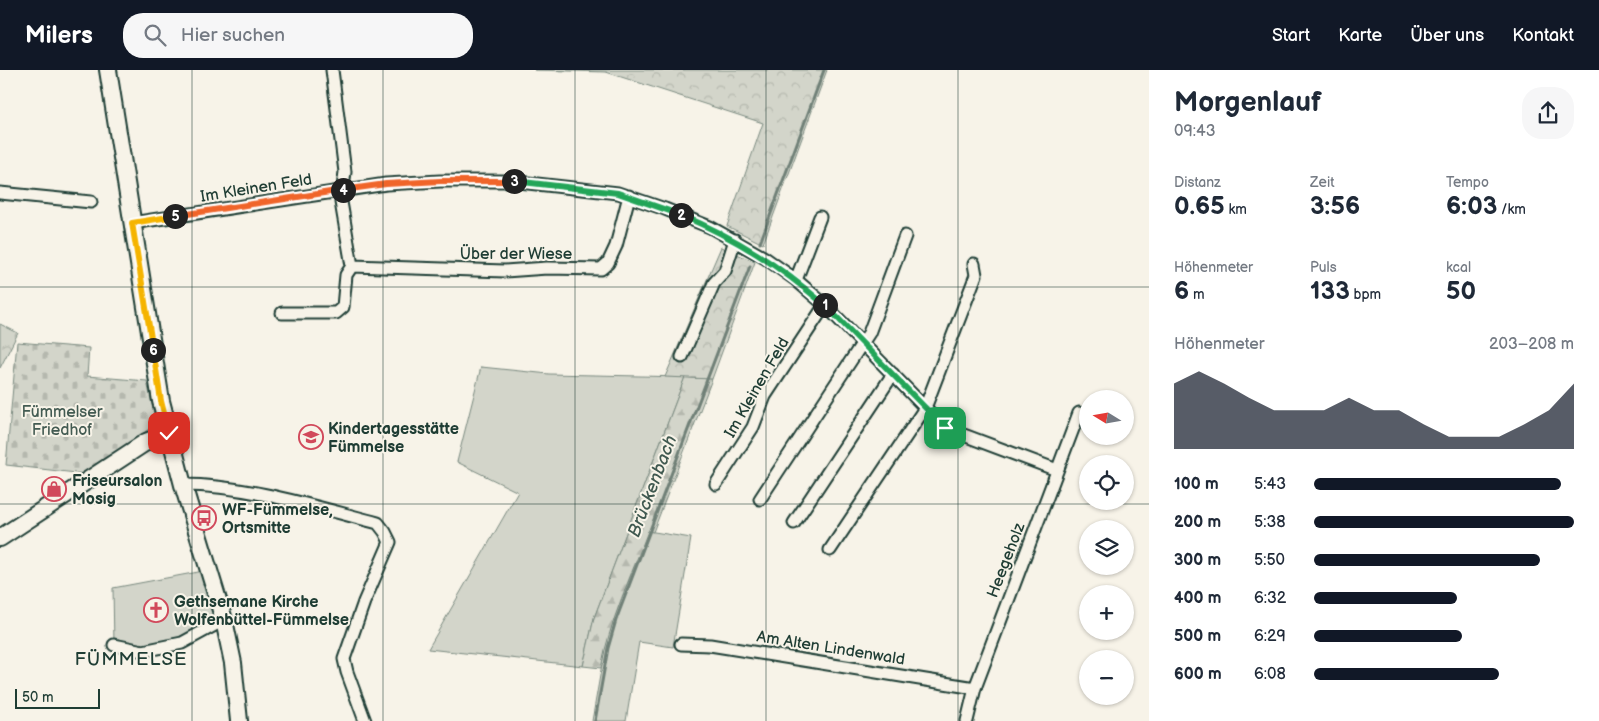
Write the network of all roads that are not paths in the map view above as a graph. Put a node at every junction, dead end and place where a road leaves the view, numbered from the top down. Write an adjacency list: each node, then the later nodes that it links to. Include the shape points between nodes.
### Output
1 (108, 70): 8 (street)
2 (332, 70): 3 (street, via 345,172)
3 (343, 190): 5 (street, Im Kleinen Feld, via 404,183 510,181 587,188); 8 (street, Im Kleinen Feld); 12 (street, via 341,202)
4 (0, 193): 6 (street)
5 (629, 196): 10 (street, Im Kleinen Feld); 12 (street, Über der Wiese, via 616,246 608,263 601,269 505,271)
6 (91, 202)
7 (820, 217): 13 (street)
8 (132, 223): 21 (street)
9 (905, 236): 16 (street, via 869,333)
10 (735, 240): 13 (street, Im Kleinen Feld); 17 (street, via 725,271 714,283)
11 (974, 264): 19 (street, via 976,275)
12 (352, 266): 15 (street, via 346,275 342,307 336,313)
13 (796, 280): 14 (street, Im Kleinen Feld)
14 (825, 306): 16 (street, Im Kleinen Feld); 23 (street, Im Kleinen Feld, via 765,396 753,427)
15 (282, 313)
16 (862, 342): 18 (street, Im Kleinen Feld); 25 (street)
17 (682, 356)
18 (893, 374): 19 (street, Im Kleinen Feld); 26 (street)
19 (925, 408): 22 (street, Im Kleinen Feld, via 945,428); 28 (street)
20 (1079, 413): 22 (street, Heegeholz)
21 (169, 433): 24 (street); 27 (street, via 146,442)
22 (1056, 470): 32 (street, Heegeholz)
23 (716, 484)
24 (182, 485): 29 (street); 34 (street, via 271,496 378,523 386,532 390,542 344,660)
25 (760, 498)
26 (794, 524)
27 (0, 538)
28 (830, 550)
29 (224, 620): 31 (street, via 182,643 143,651); 33 (street, via 234,663)
30 (680, 644): 32 (street, Am Alten Lindenwald, via 738,649)
31 (114, 645)
32 (975, 688): 35 (street, Heegeholz)
33 (239, 721)
34 (364, 721)
35 (967, 721)

